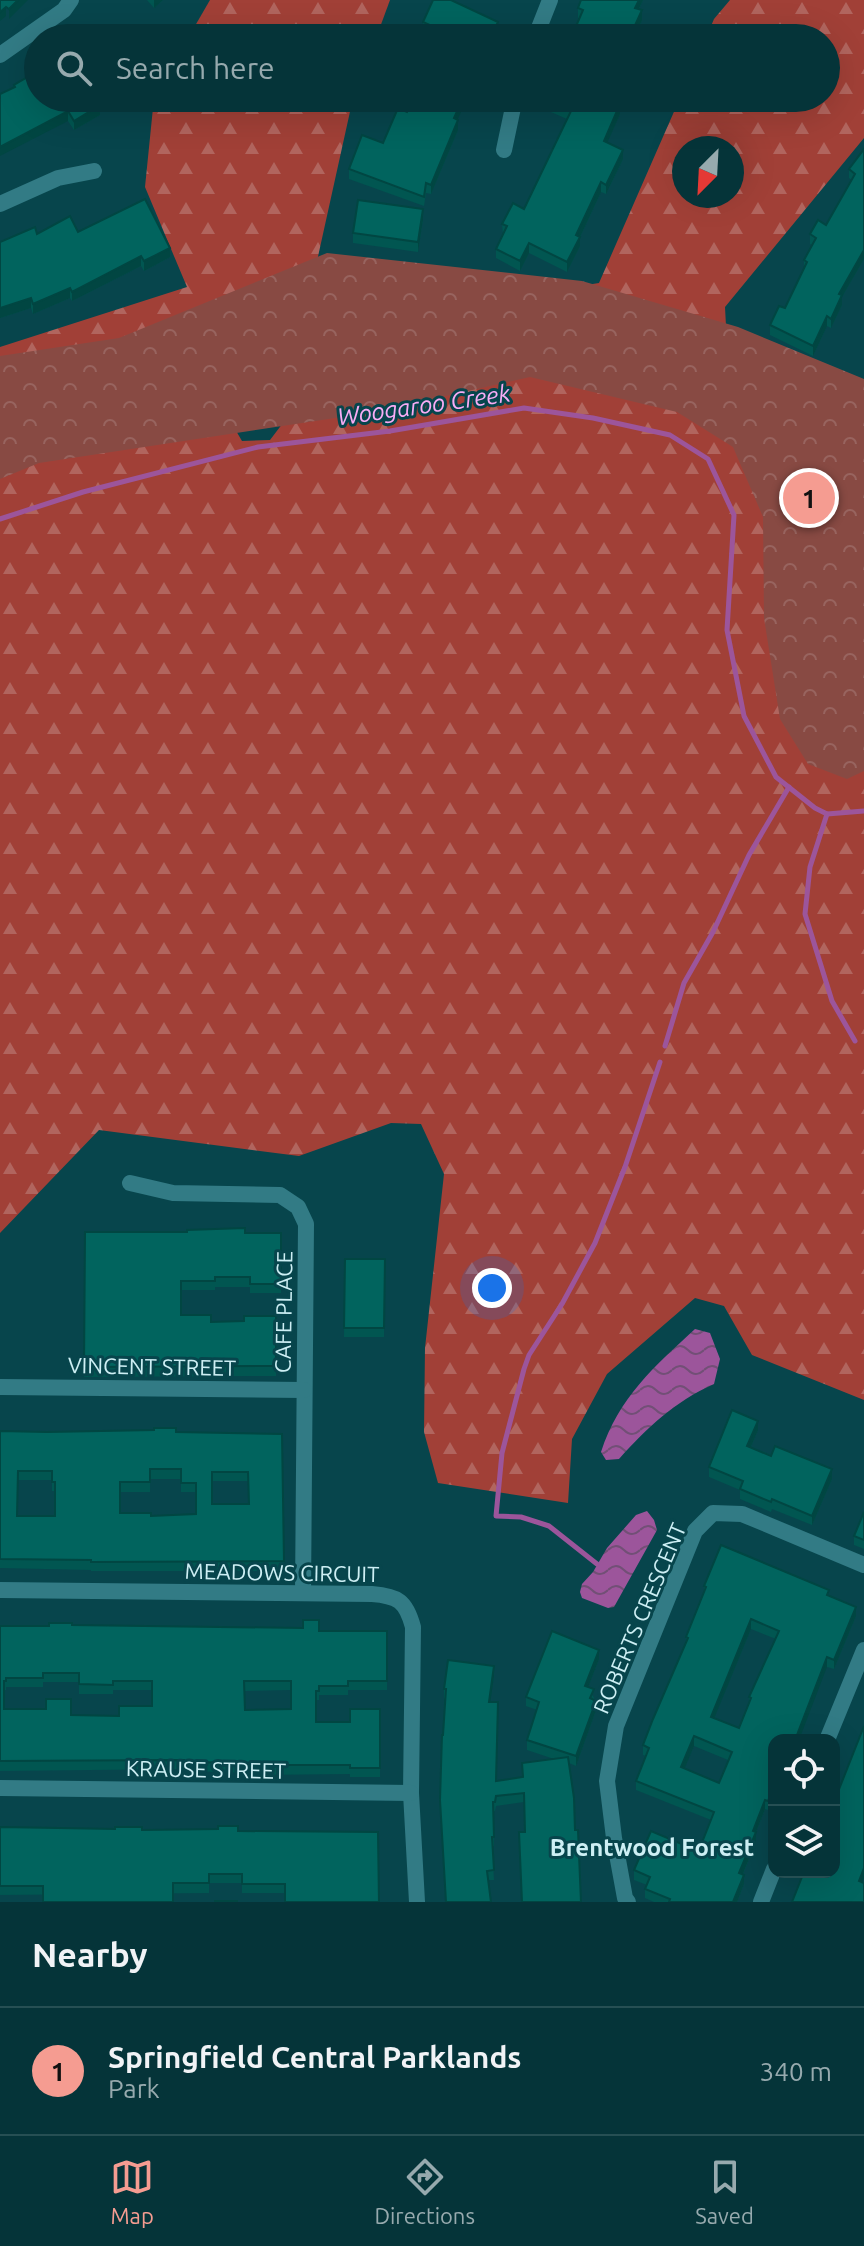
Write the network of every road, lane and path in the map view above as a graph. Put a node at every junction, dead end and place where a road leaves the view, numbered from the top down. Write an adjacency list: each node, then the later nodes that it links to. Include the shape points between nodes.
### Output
1 (71, 0): 3 (street)
2 (550, 0): 4 (street)
3 (44, 24)
4 (541, 24)
5 (24, 38): 6 (street)
6 (0, 55)
7 (512, 112): 8 (street)
8 (504, 150)
9 (94, 171): 10 (street, via 58,178)
10 (0, 204)
11 (130, 1183): 13 (street, CAFE PLACE, via 173,1193 280,1195 298,1207 306,1224)
12 (0, 1387): 13 (street, VINCENT STREET)
13 (304, 1390): 16 (street, CAFE PLACE)
14 (864, 1565): 23 (street, ROBERTS CRESCENT, via 742,1514 713,1513 695,1531 616,1726 607,1781)
15 (0, 1590): 16 (street, MEADOWS CIRCUIT)
16 (303, 1593): 20 (street, MEADOWS CIRCUIT, via 389,1595 407,1607 413,1627)
17 (864, 1650): 18 (street)
18 (829, 1734)
19 (0, 1788): 20 (street, KRAUSE STREET)
20 (411, 1793): 22 (street, MEADOWS CIRCUIT)
21 (770, 1878): 24 (street)
22 (417, 1902)
23 (628, 1902)
24 (761, 1902)

